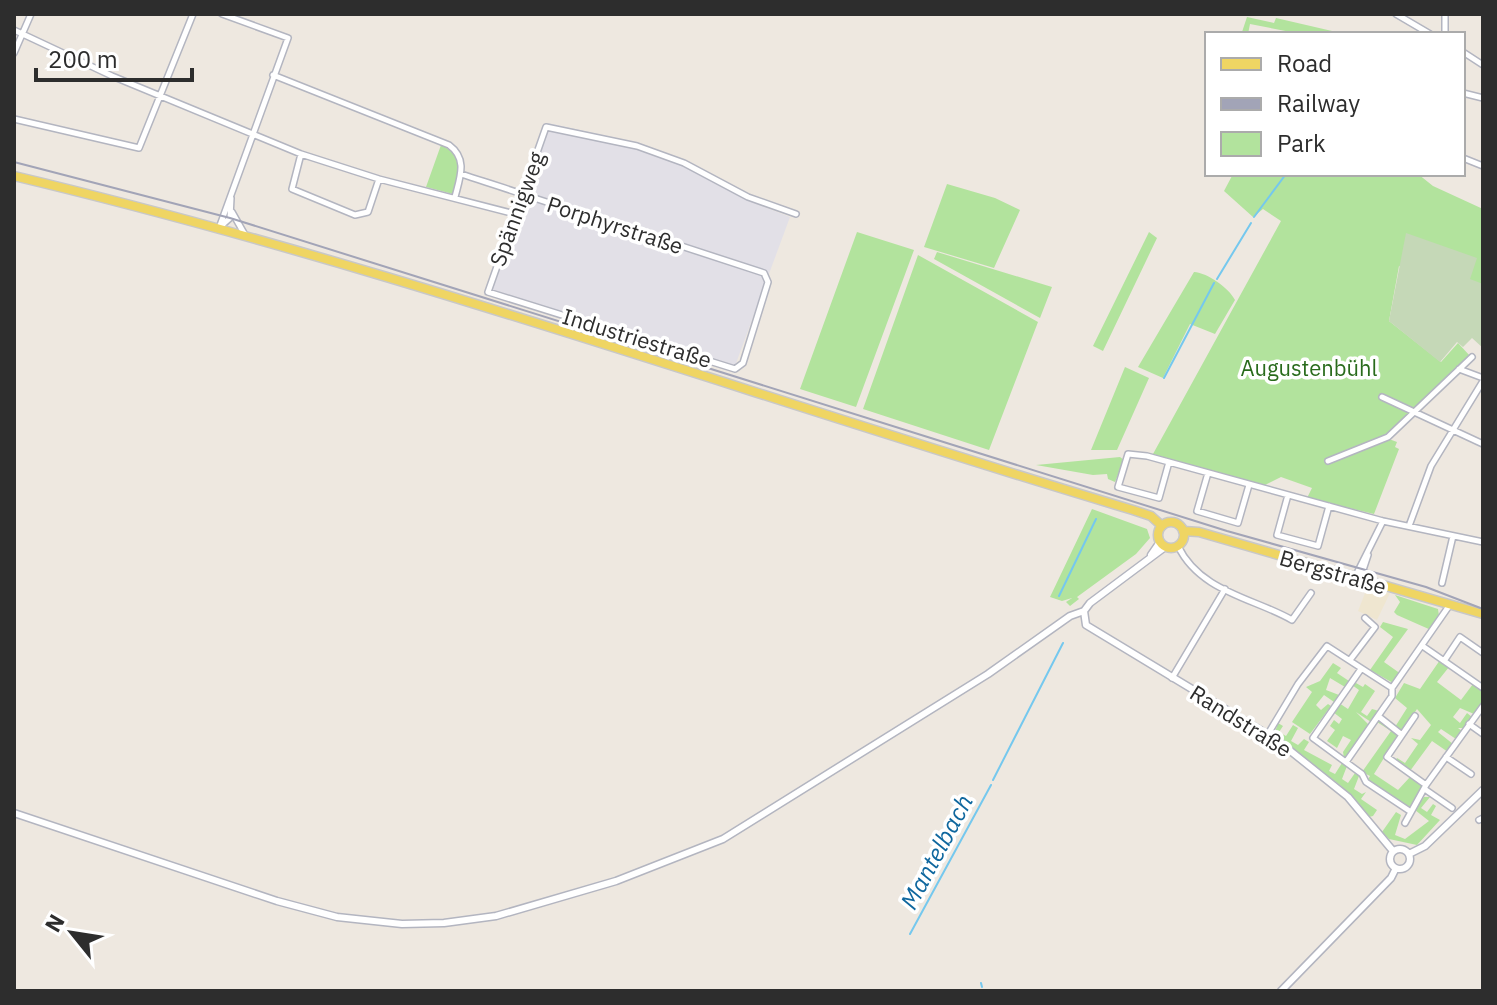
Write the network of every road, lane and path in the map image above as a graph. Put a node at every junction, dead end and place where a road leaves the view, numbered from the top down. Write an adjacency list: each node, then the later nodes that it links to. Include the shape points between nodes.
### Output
1 (31, 14): 7 (street)
2 (193, 14): 12 (street)
3 (222, 14): 11 (street, via 288,38)
4 (1396, 14): 6 (street)
5 (14, 30): 7 (street)
6 (1427, 32)
7 (22, 34): 8 (street); 12 (street)
8 (14, 53)
9 (1465, 53): 10 (street)
10 (1483, 65)
11 (273, 75): 14 (street); 16 (street, via 449,145 459,155)
12 (160, 96): 13 (street, via 139,148); 14 (street)
13 (14, 119)
14 (251, 133): 15 (street); 19 (street)
15 (301, 154): 18 (street); 18 (street, via 292,189 355,215 368,212)
16 (461, 174): 20 (street, Porphyrstraße); 21 (street)
17 (14, 176): 25 (main road, Bergstraße)
18 (379, 179): 21 (street)
19 (231, 193): 22 (street); 25 (street)
20 (522, 194): 23 (street, Spännigweg); 24 (street, Spännigweg, via 546,127 637,146); 27 (street, Porphyrstraße)
21 (455, 197): 23 (street)
22 (232, 212): 25 (street); 26 (street)
23 (515, 214): 28 (street, Spännigweg)
24 (796, 214)
25 (219, 228): 26 (main road, Bergstraße)
26 (245, 235): 43 (main road, Bergstraße, via 1133,510)
27 (768, 277): 28 (street, Industriestraße, via 743,363 735,369)
28 (488, 292)
29 (1472, 357): 30 (street)
30 (1459, 369): 31 (street); 33 (street)
31 (1483, 380): 34 (street)
32 (1382, 397): 33 (street)
33 (1416, 410): 34 (street); 36 (street, via 1382,440)
34 (1451, 429): 35 (street); 44 (street)
35 (1483, 444)
36 (1328, 461)
37 (1169, 462): 37 (street, via 1159,498 1118,487 1128,454); 38 (street)
38 (1208, 473): 39 (street); 39 (street, via 1197,511 1238,523)
39 (1249, 485): 40 (street)
40 (1288, 495): 41 (street); 41 (street, via 1277,535 1318,546)
41 (1329, 506): 42 (street)
42 (1383, 521): 44 (street); 50 (street)
43 (1162, 526): 45 (main road, Bergstraße, via 1174,523); 48 (main road)
44 (1409, 526): 46 (street)
45 (1183, 531): 49 (main road); 52 (main road, Bergstraße)
46 (1453, 536): 47 (street); 54 (street)
47 (1483, 542)
48 (1163, 544): 49 (main road); 58 (street)
49 (1178, 546): 55 (street, via 1194,570)
50 (1368, 553): 51 (street); 52 (street)
51 (1365, 570): 52 (street); 53 (street)
52 (1357, 579): 53 (main road, Bergstraße)
53 (1372, 583): 57 (main road, Bergstraße)
54 (1442, 583)
55 (1225, 589): 56 (street, via 1292,620); 68 (street)
56 (1311, 593)
57 (1447, 605): 59 (main road, Bergstraße); 63 (street)
58 (1085, 609): 61 (street); 62 (street)
59 (1483, 614)
60 (1365, 618): 65 (street, via 1375,627)
61 (1064, 621): 62 (street); 85 (street, via 723,839 616,881 470,920 402,924 315,912)
62 (1084, 622): 68 (street, Randstraße)
63 (1424, 647): 66 (street); 70 (street)
64 (1483, 653): 66 (street, via 1460,637)
65 (1350, 661): 67 (street); 75 (street, via 1327,646 1320,651)
66 (1444, 661): 69 (street)
67 (1361, 669): 70 (street); 79 (street, via 1313,738)
68 (1172, 678): 75 (street, Randstraße)
69 (1483, 687)
70 (1392, 688): 72 (street)
71 (1483, 706): 74 (street)
72 (1378, 716): 77 (street); 79 (street)
73 (1415, 716): 77 (street)
74 (1469, 724): 76 (street); 78 (street)
75 (1268, 734): 87 (street, Randstraße, via 1348,797)
76 (1483, 734)
77 (1402, 735): 81 (street, via 1387,757)
78 (1446, 757): 80 (street); 81 (street)
79 (1346, 762): 84 (street)
80 (1471, 774)
81 (1426, 788): 83 (street); 84 (street)
82 (1483, 790): 88 (street, via 1425,846)
83 (1452, 808)
84 (1411, 812): 86 (street)
85 (14, 813)
86 (1405, 823)
87 (1393, 851): 88 (street); 89 (street, via 1390,861)
88 (1409, 854): 89 (street, via 1406,867)
89 (1396, 868): 90 (street)
90 (1281, 991)

